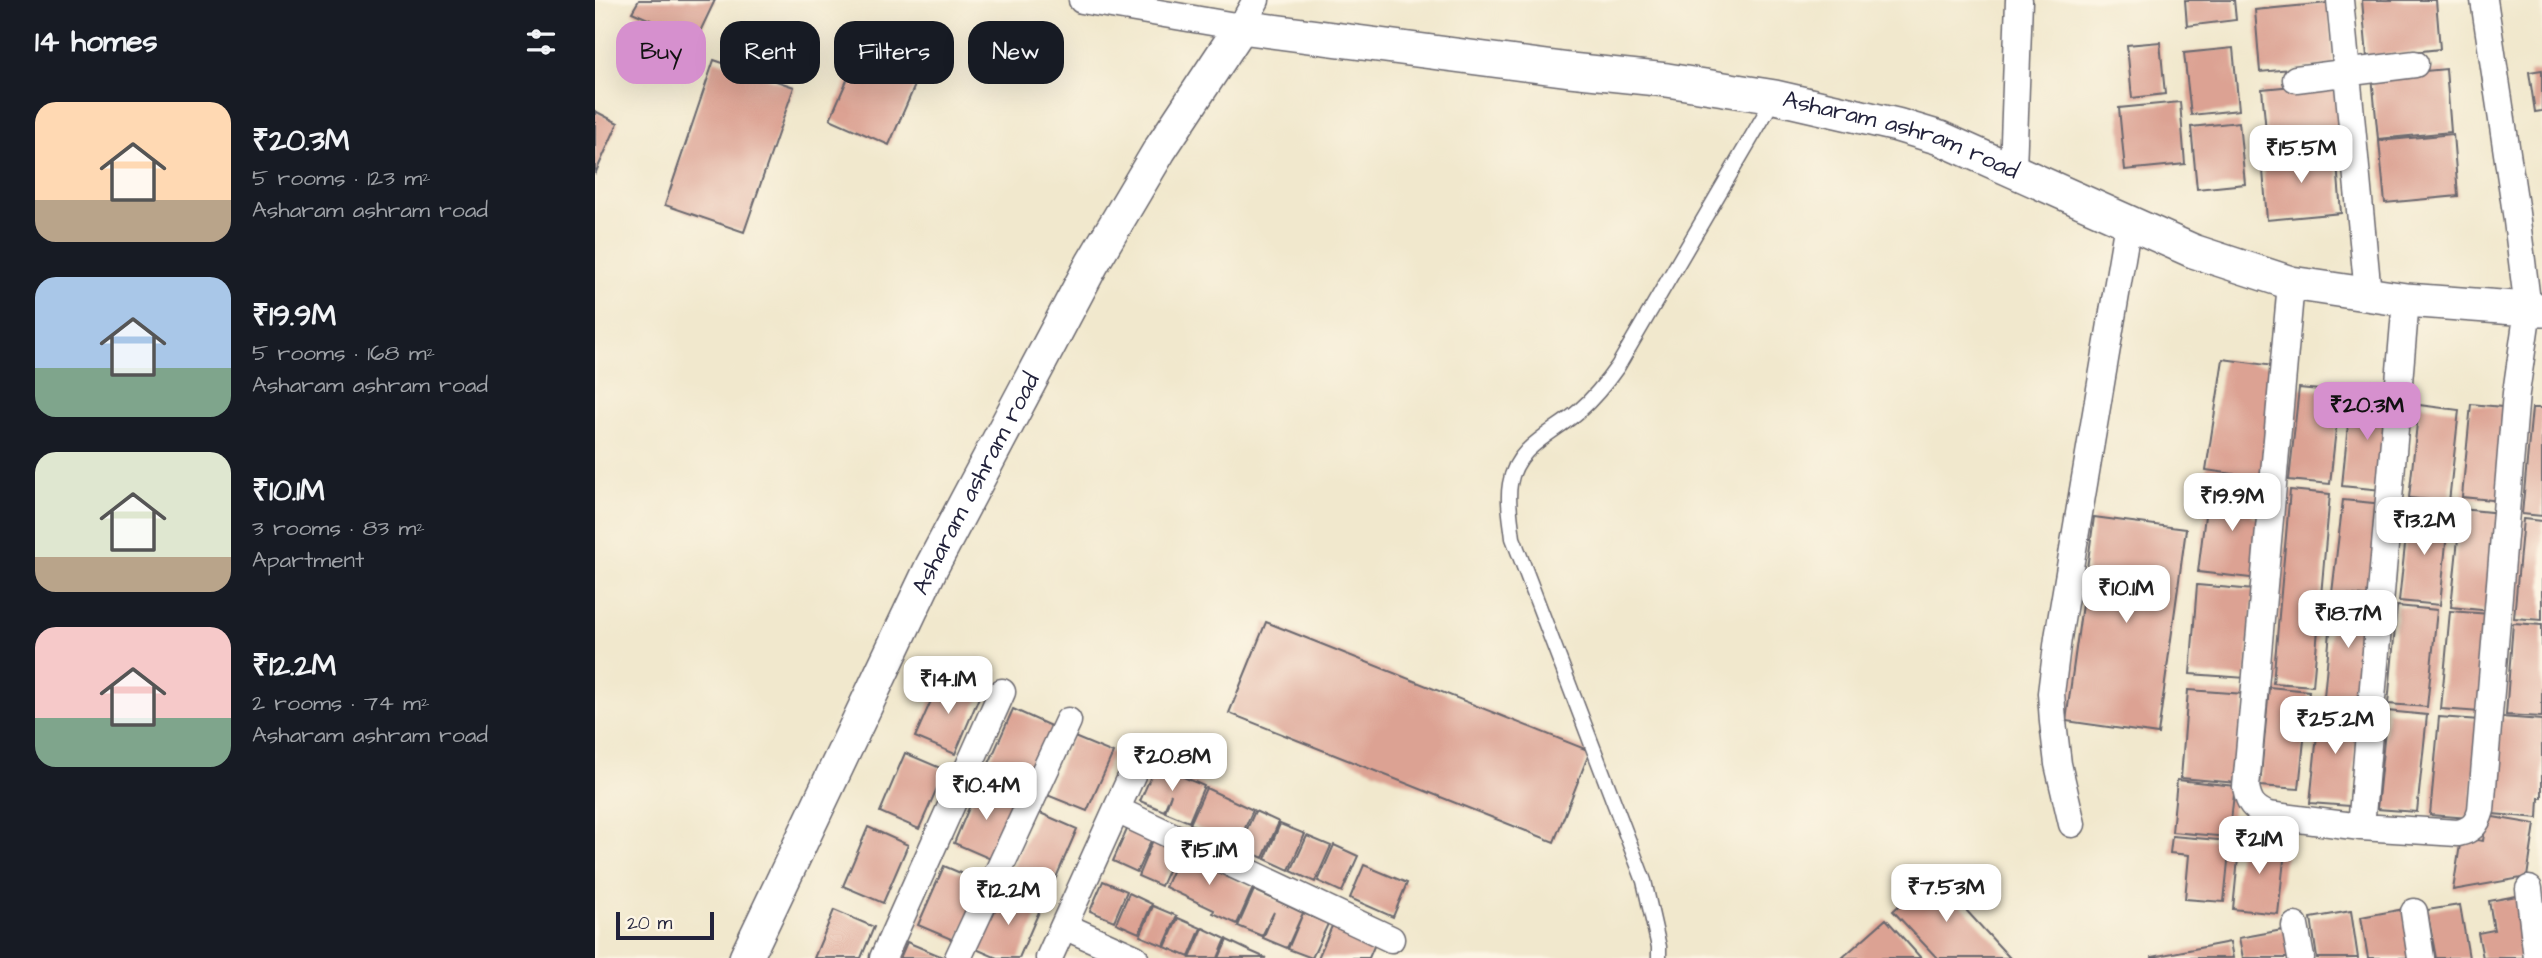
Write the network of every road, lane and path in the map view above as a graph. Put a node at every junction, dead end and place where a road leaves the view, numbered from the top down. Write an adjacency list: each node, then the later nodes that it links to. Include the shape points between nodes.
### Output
1 (1082, 0): 5 (street, Asharam ashram road)
2 (2019, 0): 10 (street)
3 (2340, 0): 7 (street)
4 (2484, 0): 15 (street)
5 (1248, 14): 9 (street, Asharam ashram road, via 1570,70); 27 (street, Asharam ashram road, via 1092,264 984,467 920,591)
6 (2414, 64): 7 (street)
7 (2347, 73): 8 (street); 13 (street)
8 (2296, 79)
9 (1775, 97): 10 (street, Asharam ashram road, via 1907,128); 32 (lane, via 1618,366 1578,412 1534,443 1518,461 1510,482 1513,538 1644,881)
10 (2013, 170): 11 (street, Asharam ashram road)
11 (2127, 223): 12 (street, Asharam ashram road, via 2193,251); 20 (street, via 2051,692 2058,764)
12 (2291, 283): 13 (street, Asharam ashram road); 21 (street, via 2246,787 2249,802 2268,815)
13 (2368, 294): 14 (street, Asharam ashram road)
14 (2406, 300): 15 (street, Asharam ashram road); 21 (street)
15 (2535, 310): 21 (street, via 2516,393 2479,819 2470,830 2458,833)
16 (1002, 692): 28 (street)
17 (1068, 721): 29 (street)
18 (1142, 753): 19 (street)
19 (1117, 810): 24 (street); 26 (street)
20 (2072, 824)
21 (2361, 827)
22 (2529, 889): 35 (street)
23 (2414, 912): 34 (street)
24 (1064, 926): 30 (street); 31 (street)
25 (2295, 926): 33 (street)
26 (1391, 939)
27 (746, 958)
28 (883, 958)
29 (958, 958)
30 (1049, 958)
31 (1135, 958)
32 (1659, 958)
33 (2301, 958)
34 (2421, 958)
35 (2537, 958)

